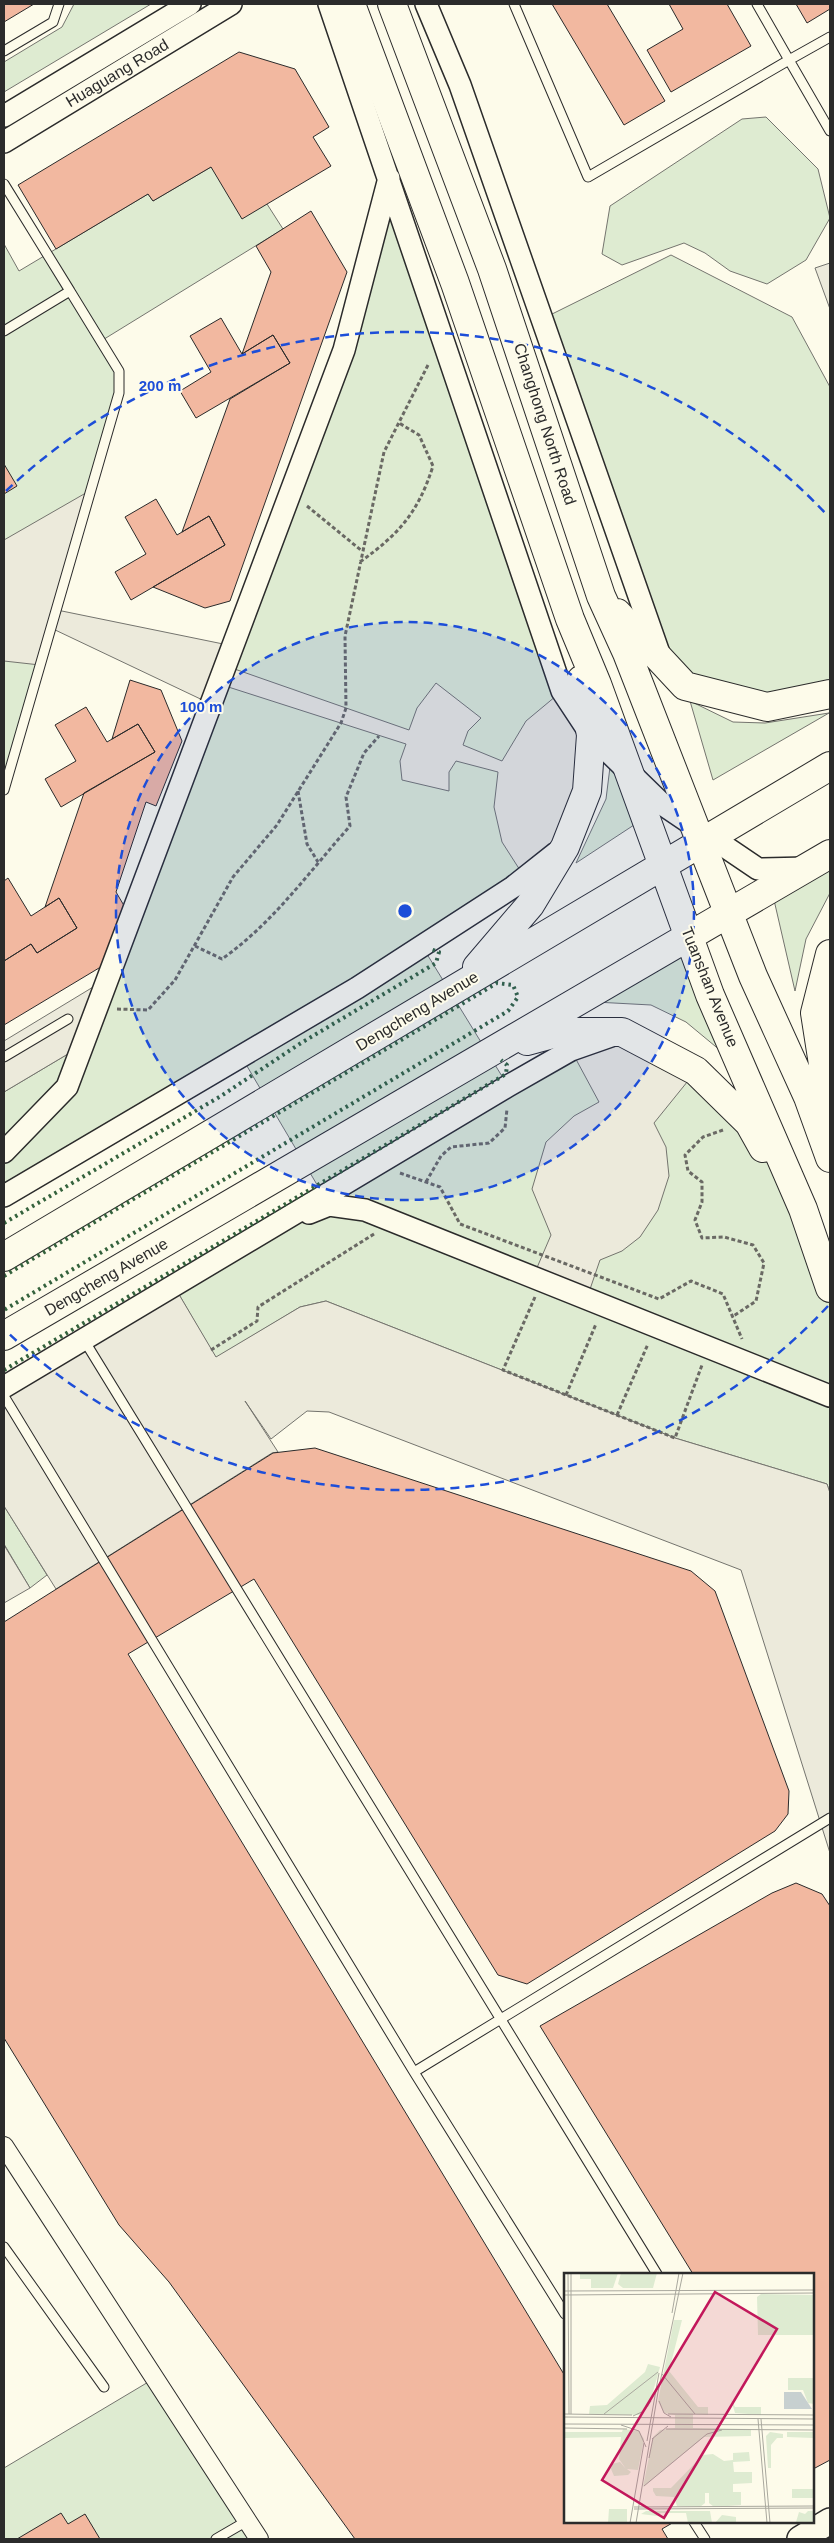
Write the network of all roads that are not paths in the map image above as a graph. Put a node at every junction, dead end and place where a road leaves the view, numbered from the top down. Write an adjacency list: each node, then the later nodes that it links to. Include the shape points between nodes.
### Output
1 (58, 4): 11 (lane, via 53,22)
2 (190, 4): 13 (street, Huaguang Road)
3 (231, 4): 15 (street, Huaguang Road)
4 (329, 4): 16 (street)
5 (351, 4): 21 (highway, via 455,283)
6 (392, 4): 20 (highway, Changhong North Road, via 492,269)
7 (426, 4): 22 (street, via 460,85)
8 (514, 4): 12 (lane, via 588,176)
9 (757, 4): 12 (lane)
10 (830, 37): 12 (lane)
11 (4, 51)
12 (789, 60): 14 (lane)
13 (4, 116)
14 (830, 131)
15 (4, 142)
16 (389, 178): 24 (street, via 562,690); 41 (street, via 344,350 67,1087)
17 (4, 184): 18 (lane)
18 (70, 292): 19 (lane); 26 (lane, via 119,370 119,393)
19 (4, 331)
20 (601, 596): 22 (highway); 27 (highway, Changhong North Road, via 627,653)
21 (570, 619): 24 (highway); 30 (highway, Tuanshan Avenue)
22 (662, 661): 23 (highway, via 685,686 768,707)
23 (830, 694)
24 (591, 735): 28 (highway, via 588,791); 31 (street, via 662,804 758,869)
25 (830, 766): 27 (highway, Dengcheng Avenue)
26 (4, 790)
27 (700, 843): 30 (highway, Dengcheng Avenue); 32 (highway)
28 (564, 847): 35 (highway, via 530,905); 43 (street, via 513,887 357,988)
29 (830, 854): 32 (highway, Dengcheng Avenue)
30 (663, 865): 33 (highway, Tuanshan Avenue); 35 (highway, Dengcheng Avenue)
31 (830, 868)
32 (728, 915): 33 (highway, Dengcheng Avenue); 42 (highway, via 808,1097)
33 (689, 938): 38 (highway, Dengcheng Avenue); 44 (highway, Tuanshan Avenue)
34 (830, 954): 40 (highway, via 815,1013)
35 (463, 984): 46 (highway, Dengcheng Avenue)
36 (68, 1019): 39 (lane)
37 (622, 1032): 38 (highway, via 560,1032); 44 (highway, via 696,1071 749,1123); 45 (street, via 571,1050)
38 (497, 1050): 48 (highway, Dengcheng Avenue)
39 (4, 1057)
40 (830, 1109)
41 (4, 1152)
42 (830, 1158)
43 (4, 1196)
44 (807, 1222): 47 (highway, Tuanshan Avenue)
45 (267, 1230): 49 (street); 52 (street, via 329,1205 365,1210)
46 (4, 1257)
47 (830, 1288)
48 (4, 1336)
49 (84, 1340): 50 (street); 54 (lane)
50 (4, 1387)
51 (4, 1396): 55 (lane)
52 (830, 1396)
53 (830, 1818): 54 (lane)
54 (500, 2019): 55 (lane); 58 (lane)
55 (414, 2072): 59 (lane)
56 (4, 2146): 61 (street)
57 (5, 2251): 60 (lane)
58 (656, 2273)
59 (564, 2312)
60 (104, 2387)
61 (247, 2520): 63 (lane); 64 (street)
62 (695, 2523): 65 (lane)
63 (216, 2539)
64 (259, 2539)
65 (705, 2539)

